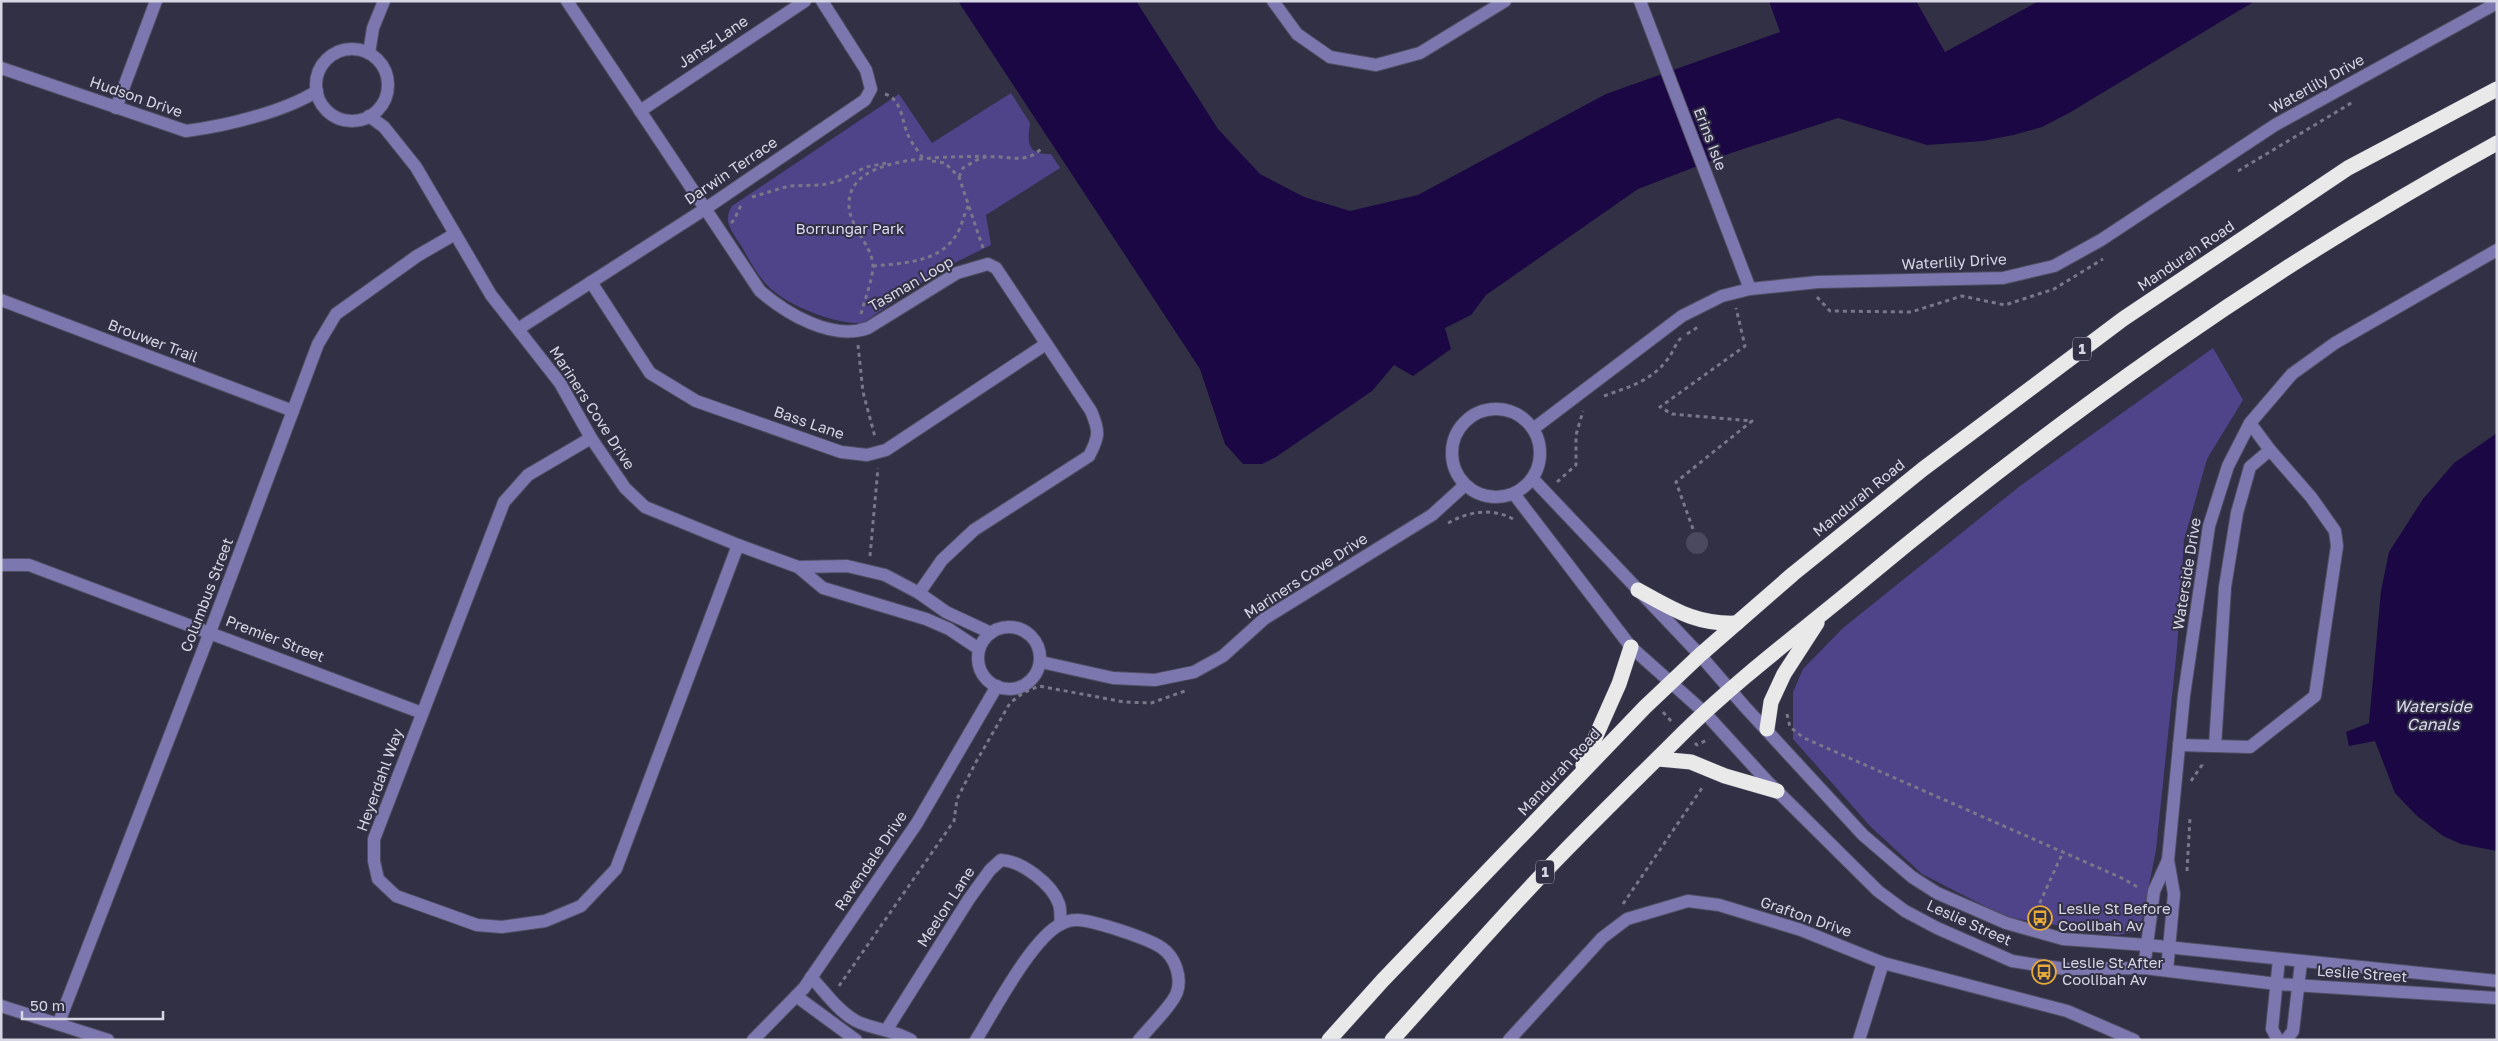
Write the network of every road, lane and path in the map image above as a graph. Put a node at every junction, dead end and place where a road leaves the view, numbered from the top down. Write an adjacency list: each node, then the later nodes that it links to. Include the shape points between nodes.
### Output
1 (156, 1): 15 (street)
2 (384, 1): 10 (street, via 373,28)
3 (567, 1): 16 (street, Tasman Loop)
4 (805, 1): 16 (street, Jansz Lane)
5 (822, 1): 12 (street, via 866,70)
6 (1273, 1): 7 (street, via 1297,34 1330,57 1376,65 1420,53)
7 (1505, 1)
8 (1640, 1): 31 (street, Erins Isle)
9 (2497, 4): 31 (street, Waterlily Drive, via 2275,126 2101,240 2054,266 2003,278 1818,282)
10 (369, 53): 14 (street, via 347,49 336,53 320,68); 17 (street, via 378,60 388,79 384,101)
11 (1, 68): 15 (street, Hudson Drive)
12 (871, 89): 21 (path, via 890,95 904,116 908,134); 25 (street, Darwin Terrace, via 865,100)
13 (2497, 89): 62 (highway, Mandurah Road / 1, via 2348,168 2123,319 1923,469)
14 (317, 91): 15 (street, Hudson Drive, via 302,100 227,124 186,131); 17 (street, via 320,101 336,117 352,120)
15 (116, 108)
16 (640, 111): 25 (street, Tasman Loop)
17 (369, 116): 27 (street, Mariners Cove Drive, via 384,127 416,167)
18 (2497, 143): 61 (highway, 1, via 2361,220 2210,317 1948,508)
19 (1041, 149): 20 (path, via 1022,160)
20 (986, 156): 21 (path); 23 (path, via 963,168)
21 (924, 160): 22 (path); 23 (path, via 945,162)
22 (892, 162): 24 (path, via 860,180 849,206 873,266 902,264 934,255 959,230); 26 (path, via 866,167 838,181 788,186 752,197 742,203 734,220)
23 (959, 177): 24 (path)
24 (969, 205): 29 (path)
25 (705, 209): 26 (street, Tasman Loop); 30 (street, Darwin Terrace)
26 (720, 231): 29 (street, Tasman Loop, via 760,292 774,304 805,320 838,331 856,332 868,328 957,273)
27 (455, 234): 36 (street, Mariners Cove Drive, via 491,295); 42 (street, Columbus Street, via 417,256 336,314 318,344)
28 (2497, 250): 43 (street, Waterside Drive, via 2321,353 2292,374)
29 (988, 264): 37 (street, via 996,268)
30 (591, 282): 36 (street, Darwin Terrace); 48 (street, Bass Lane, via 650,373 696,401 832,449 867,455)
31 (1750, 289): 44 (street, Waterlily Drive, via 1722,296 1682,316)
32 (1, 300): 42 (street, Brouwer Trail)
33 (1736, 308): 34 (path)
34 (1727, 312)
35 (1705, 323): 40 (path, via 1680,339 1669,358 1648,378)
36 (518, 329): 46 (street, Mariners Cove Drive, via 560,383)
37 (1046, 344): 48 (street, Bass Lane, via 886,450); 60 (street, via 1091,411 1098,426 1098,440 1089,456 974,530 942,560)
38 (1745, 346): 54 (path, via 1660,407 1672,414 1752,420 1676,482)
39 (863, 392): 48 (path)
40 (1601, 397)
41 (1590, 404): 45 (path, via 1584,410)
42 (293, 411): 63 (street, Columbus Street)
43 (2250, 423): 47 (street); 78 (street, Waterside Drive, via 2228,466 2209,526)
44 (1533, 429): 49 (street, via 1540,448); 50 (street, via 1520,416 1503,410 1484,410 1468,419 1456,434 1452,452 1455,470)
45 (1576, 435)
46 (591, 438): 55 (street, Mariners Cove Drive, via 625,488 645,507); 74 (street, Heyerdahl Way, via 528,475 504,502)
47 (2270, 450): 79 (street, via 2250,467 2238,514 2225,587); 79 (street, via 2335,531 2337,546 2315,696 2250,747)
48 (876, 453): 58 (path, via 878,471)
49 (1533, 479): 51 (street); 59 (street)
50 (1465, 485): 51 (street, via 1479,495 1497,498); 68 (street, Mariners Cove Drive, via 1432,515 1272,615 1223,656 1194,672 1155,680 1113,678)
51 (1514, 494): 65 (street)
52 (1506, 516): 53 (path, via 1468,512)
53 (1442, 527)
54 (1693, 529)
55 (738, 545): 57 (street, Mariners Cove Drive); 74 (street, Heyerdahl Way, via 616,868 581,906 545,921 502,927 477,925 396,896 378,880 374,839)
56 (1, 565): 63 (street, Premier Street, via 29,565)
57 (798, 567): 58 (street, Mariners Cove Drive, via 847,566); 66 (street, Mariners Cove Drive, via 823,588 926,620 948,629)
58 (869, 571): 60 (street, Mariners Cove Drive, via 885,575)
59 (1638, 590): 62 (highway, via 1692,618 1714,624); 67 (street)
60 (919, 593): 64 (street, Mariners Cove Drive, via 959,619)
61 (1825, 612): 72 (highway, 1); 76 (highway, via 1784,674 1771,702)
62 (1737, 623): 67 (highway, Mandurah Road / 1)
63 (210, 632): 74 (street, Premier Street); 108 (street, Columbus Street)
64 (991, 633): 66 (street); 68 (street, via 1011,627 1028,634 1037,645)
65 (1631, 647): 69 (street); 82 (highway, via 1619,684)
66 (979, 649): 70 (street, via 979,665 984,676)
67 (1700, 654): 69 (highway, Mandurah Road / 1); 72 (street, Leslie Street)
68 (1041, 662): 70 (street, via 1026,684 1013,688)
69 (1672, 682): 75 (street, Leslie Street); 82 (highway, Mandurah Road / 1)
70 (997, 686): 100 (street, Ravendale Drive, via 917,823)
71 (1191, 688): 105 (path, via 1152,703 1124,702 1039,686 1010,703 957,799 954,821)
72 (1730, 690): 75 (highway, 1); 76 (street, Leslie Street)
73 (1785, 709): 86 (path, via 1790,727 1804,738)
74 (422, 713)
75 (1705, 713): 80 (highway, 1); 83 (street, Leslie Street)
76 (1767, 729): 93 (street, Leslie Street, via 1877,848 1937,893 2006,923 2063,939)
77 (1705, 742): 81 (path)
78 (2179, 745): 79 (street); 87 (street, Waterside Drive)
79 (2209, 746): 84 (path, via 2191,781)
80 (1659, 759): 81 (highway, via 1692,762); 117 (highway, 1, via 1538,879)
81 (1704, 767): 83 (highway); 90 (path, via 1704,787)
82 (1578, 776): 116 (highway, Mandurah Road / 1)
83 (1777, 791): 98 (street, Leslie Street, via 1878,891 1905,911 1937,928 2012,961 2067,969)
84 (2191, 791)
85 (2190, 810): 88 (path)
86 (2063, 852): 89 (path, via 2124,878); 91 (path, via 2037,909)
87 (2168, 860): 93 (street, Waterside Drive, via 2154,891); 94 (street, Waterside Drive, via 2174,894)
88 (2187, 876)
89 (2142, 890)
90 (1619, 910)
91 (2040, 918)
92 (1061, 924): 109 (street, Meelon Lane, via 1059,904 1050,890 1028,871 1001,860 969,899); 114 (street, via 1046,934 1014,977); 115 (street, via 1076,920 1094,922 1162,948 1173,960 1178,975 1177,993)
93 (2147, 945): 94 (street, Leslie Street); 98 (street, Waterside Drive)
94 (2170, 948): 95 (street, Leslie Street); 99 (street, Waterside Drive)
95 (2279, 959): 96 (street, Leslie Street); 102 (street)
96 (2300, 962): 101 (street, Leslie Street); 103 (street)
97 (1883, 963): 118 (street, Grafton Drive, via 1801,930 1719,906 1688,901 1627,919 1602,938); 119 (street); 120 (street, Grafton Drive, via 2067,1011)
98 (2144, 968): 99 (street, Leslie Street)
99 (2167, 970): 102 (street, Leslie Street)
100 (811, 977): 104 (street, Ravendale Drive); 105 (street)
101 (2497, 981)
102 (2277, 984): 103 (street, Leslie Street); 121 (street, via 2272,1029)
103 (2298, 986): 106 (street, Leslie Street); 122 (street, via 2293,1031)
104 (796, 996): 111 (street, Ravendale Drive); 112 (street)
105 (830, 998): 109 (street, via 857,1021)
106 (2497, 998)
107 (1, 1006): 108 (street)
108 (59, 1022): 110 (street)
109 (888, 1029): 113 (street)
110 (108, 1040)
111 (753, 1040)
112 (856, 1040)
113 (911, 1040)
114 (976, 1040)
115 (1139, 1040)
116 (1329, 1040)
117 (1392, 1040)
118 (1509, 1040)
119 (1859, 1040)
120 (2134, 1040)
121 (2278, 1040)
122 (2286, 1040)

